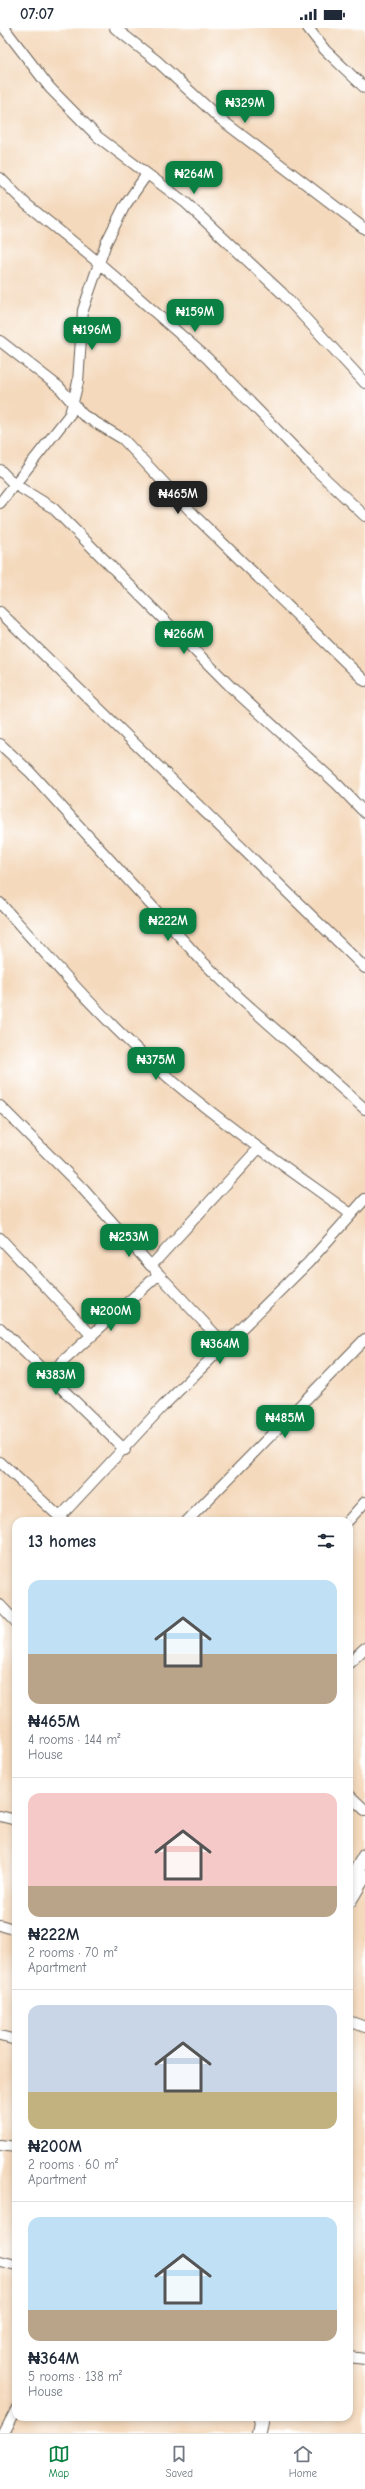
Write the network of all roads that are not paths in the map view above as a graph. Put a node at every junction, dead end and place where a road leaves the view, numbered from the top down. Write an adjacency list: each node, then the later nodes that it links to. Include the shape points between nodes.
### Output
1 (4, 28): 5 (street, via 50,88 74,114 105,144)
2 (115, 28): 7 (street, via 158,62 219,118)
3 (308, 28): 4 (street, via 326,50)
4 (365, 88)
5 (147, 174): 8 (street, via 124,207); 10 (street, via 186,202 234,246 282,293)
6 (0, 178): 8 (street, via 31,208)
7 (365, 229)
8 (99, 263): 11 (street, via 83,310); 15 (street, via 207,358 315,469)
9 (0, 341): 11 (street, via 59,387)
10 (365, 383)
11 (74, 404): 13 (street, via 63,425); 17 (street, via 83,415 123,439 197,518)
12 (0, 470): 13 (street)
13 (14, 484): 14 (street); 19 (street, via 53,508 231,687)
14 (0, 503)
15 (365, 516)
16 (0, 612): 21 (street)
17 (365, 681)
18 (0, 744): 23 (street, via 30,772 201,960 242,1000)
19 (365, 813)
20 (0, 903): 24 (street, via 78,989 140,1051 192,1096)
21 (365, 968)
22 (0, 1106): 28 (street, via 82,1189)
23 (365, 1109)
24 (259, 1148): 26 (street); 28 (street)
25 (365, 1199): 26 (street)
26 (351, 1214): 33 (street, via 308,1263)
27 (0, 1238): 31 (street)
28 (151, 1266): 29 (street)
29 (159, 1274): 31 (street); 33 (street)
30 (0, 1328): 34 (street)
31 (92, 1336): 34 (street)
32 (365, 1339): 40 (street)
33 (225, 1345): 35 (street, via 163,1406)
34 (49, 1374): 35 (street)
35 (125, 1450): 39 (street)
36 (0, 1462): 38 (street)
37 (365, 1502): 41 (street)
38 (60, 1517)
39 (64, 1517)
40 (191, 1517)
41 (352, 1517)
42 (0, 1605): 43 (street)
43 (12, 1618)
44 (365, 1648): 45 (street)
45 (353, 1660)
46 (353, 1799): 47 (street)
47 (365, 1810)
48 (0, 1816): 49 (street)
49 (12, 1819)
50 (365, 1856): 52 (main road)
51 (365, 1874): 53 (main road)
52 (353, 1877)
53 (353, 1894)
54 (0, 1925): 55 (street)
55 (12, 1929)
56 (353, 2022): 57 (street)
57 (365, 2027)
58 (0, 2036): 59 (street)
59 (12, 2039)
60 (0, 2145): 61 (street)
61 (12, 2146)
62 (0, 2261): 63 (street)
63 (12, 2264)
64 (353, 2358): 65 (street)
65 (365, 2360)
66 (12, 2418): 69 (street)
67 (261, 2421): 70 (main road)
68 (269, 2421): 71 (main road)
69 (4, 2433)
70 (259, 2433)
71 (267, 2433)

